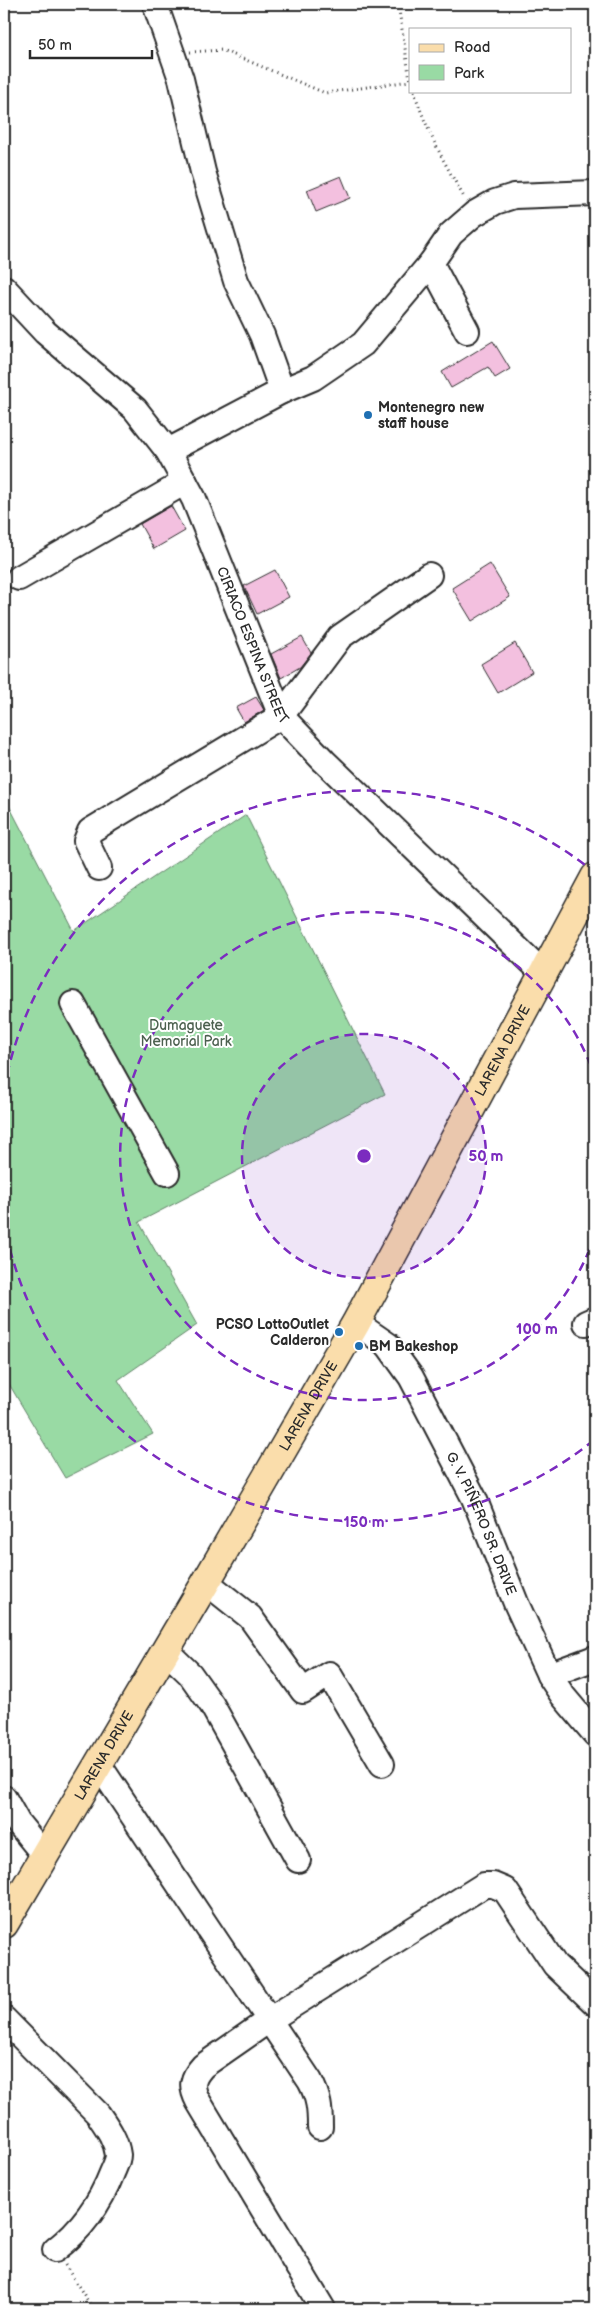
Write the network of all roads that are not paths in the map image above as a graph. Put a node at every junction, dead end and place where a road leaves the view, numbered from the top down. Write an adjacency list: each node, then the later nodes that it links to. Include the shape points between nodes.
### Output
1 (155, 4): 6 (street, via 181,79 203,172 236,281 262,335)
2 (595, 193): 3 (street, via 514,196 494,202 451,234)
3 (431, 263): 5 (street); 6 (street, via 363,344 313,378)
4 (4, 288): 7 (street, CIRIACO ESPINA STREET, via 45,332 135,409)
5 (467, 331)
6 (282, 391): 7 (street)
7 (168, 452): 8 (street, CIRIACO ESPINA STREET)
8 (185, 482): 10 (street); 11 (street, CIRIACO ESPINA STREET)
9 (429, 575): 11 (street, via 340,637)
10 (19, 578)
11 (281, 716): 12 (street, via 90,831 86,841); 14 (street, CIRIACO ESPINA STREET)
12 (99, 868)
13 (595, 877): 14 (main road, LARENA DRIVE)
14 (544, 974): 17 (main road, LARENA DRIVE)
15 (73, 1004): 16 (street)
16 (167, 1173)
17 (356, 1323): 18 (main road, LARENA DRIVE); 21 (street, G. V. PIÑERO SR. DRIVE, via 388,1345 411,1377 474,1498)
18 (206, 1582): 19 (main road, LARENA DRIVE); 23 (street, via 250,1617 303,1691 329,1674)
19 (166, 1651): 24 (main road, LARENA DRIVE); 27 (street, via 190,1674 212,1705)
20 (595, 1658): 21 (street)
21 (549, 1675): 22 (street, G. V. PIÑERO SR. DRIVE, via 562,1696)
22 (595, 1734)
23 (382, 1764)
24 (98, 1765): 26 (main road, LARENA DRIVE); 31 (street)
25 (4, 1798): 26 (street, via 18,1823)
26 (44, 1855): 28 (main road, LARENA DRIVE)
27 (298, 1860)
28 (4, 1924)
29 (595, 2002): 31 (street, via 555,1965 513,1900 494,1885 475,1890)
30 (4, 2018): 33 (street, via 98,2114 116,2144 118,2158 96,2205 80,2228)
31 (269, 2020): 32 (street, via 317,2095); 34 (street, via 203,2066 192,2082 193,2090)
32 (320, 2127)
33 (55, 2250)
34 (323, 2309)

